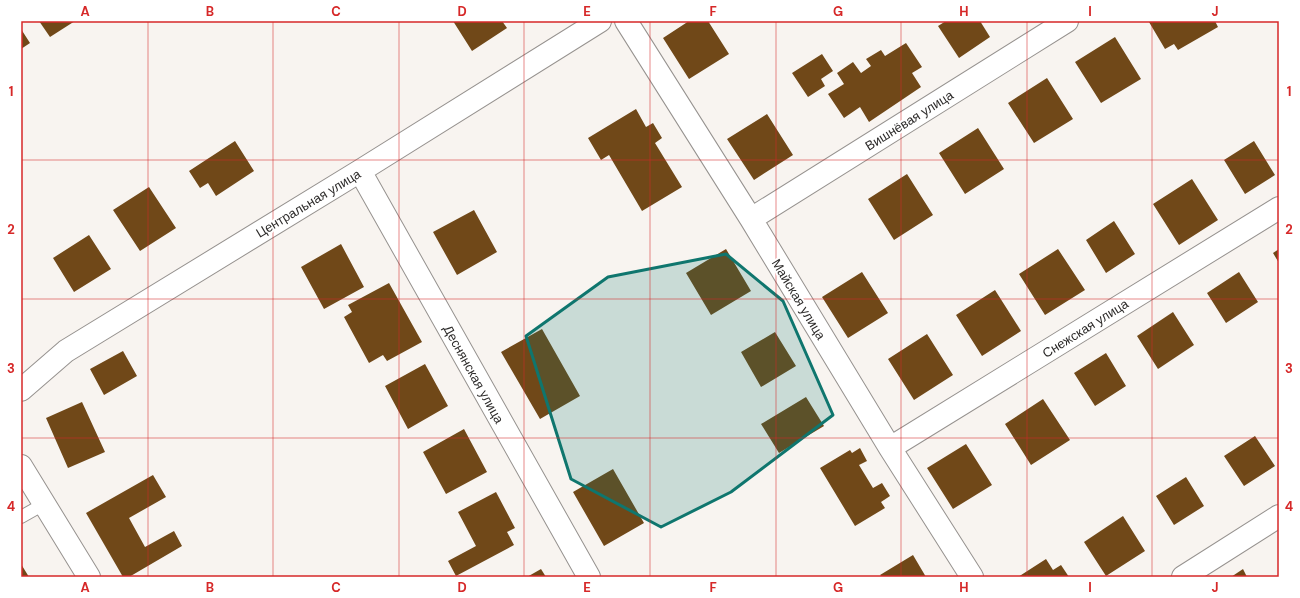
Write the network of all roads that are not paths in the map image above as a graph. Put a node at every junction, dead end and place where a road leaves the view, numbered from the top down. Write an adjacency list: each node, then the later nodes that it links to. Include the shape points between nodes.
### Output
1 (600, 21): 4 (street, Центральная улица)
2 (626, 21): 6 (street, Майская улица)
3 (1067, 21): 6 (street, Вишнёвая улица)
4 (360, 171): 7 (street, Центральная улица, via 66,351); 14 (street, Деснянская улица)
5 (1279, 208): 8 (street, Снежская улица)
6 (751, 219): 8 (street, Майская улица)
7 (21, 390)
8 (890, 448): 15 (street, Майская улица)
9 (21, 466): 10 (street)
10 (44, 504): 12 (lane); 13 (street)
11 (1279, 516): 16 (street)
12 (21, 517)
13 (89, 577)
14 (589, 577)
15 (972, 577)
16 (1183, 577)

